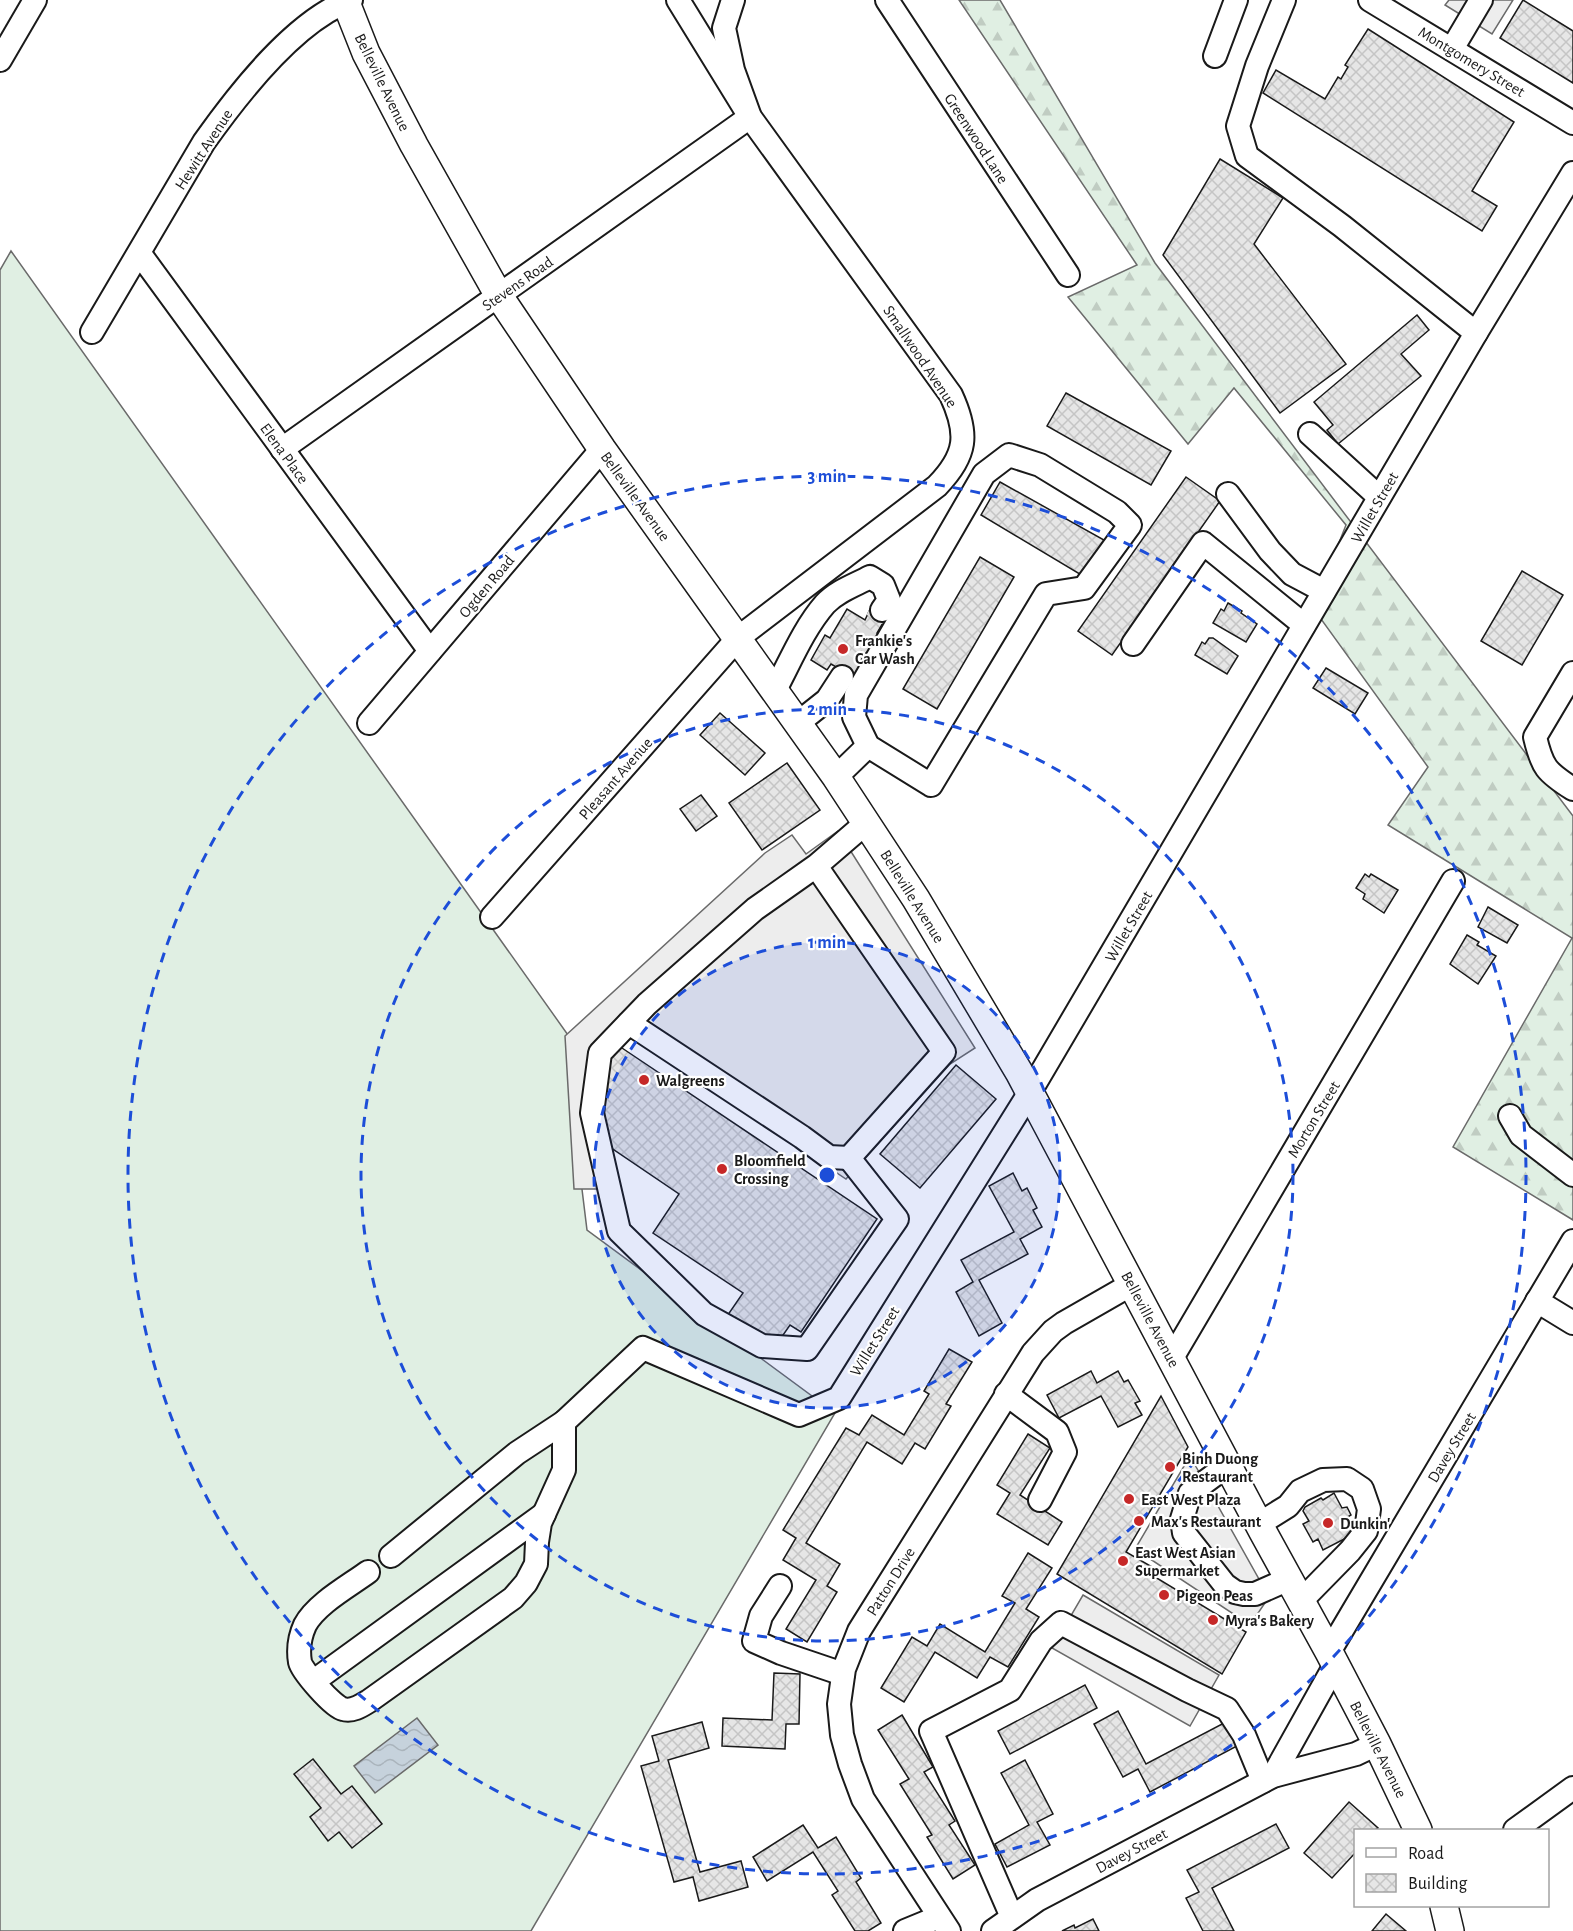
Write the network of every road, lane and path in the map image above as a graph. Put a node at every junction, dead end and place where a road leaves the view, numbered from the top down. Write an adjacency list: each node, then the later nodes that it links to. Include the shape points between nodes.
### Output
1 (35, 0): 12 (street)
2 (678, 0): 13 (street, Smallwood Avenue)
3 (733, 0): 13 (street, Smallwood Avenue, via 724,28 733,70)
4 (887, 0): 17 (street, Greenwood Lane)
5 (1236, 0): 11 (street)
6 (1284, 0): 20 (street, via 1238,126 1247,156)
7 (1370, 0): 10 (street, Montgomery Street)
8 (1481, 0): 10 (street)
9 (347, 1): 16 (street, Hewitt Avenue, via 317,16 297,33 225,112); 18 (main road, Belleville Avenue, via 366,53)
10 (1452, 49): 14 (street, Montgomery Street)
11 (1215, 56)
12 (0, 60)
13 (750, 117): 18 (street, Stevens Road); 29 (street, Smallwood Avenue, via 951,395 960,416 962,436 960,455 937,486)
14 (1573, 123)
15 (1573, 173): 20 (street, Willet Street)
16 (140, 254): 19 (street, Hewitt Avenue); 22 (street, Elena Place)
17 (1068, 275)
18 (500, 296): 22 (street, Stevens Road); 23 (main road, Belleville Avenue)
19 (92, 332)
20 (1476, 333): 25 (street, Willet Street)
21 (1310, 434): 25 (street)
22 (282, 449): 31 (street, Elena Place)
23 (602, 449): 29 (main road, Belleville Avenue); 31 (street, Ogden Road)
24 (1228, 494): 26 (street, via 1292,574)
25 (1380, 497): 26 (street, Willet Street)
26 (1324, 591): 28 (street, Willet Street)
27 (882, 610): 34 (street, via 889,600 883,585 870,578 840,592 826,603 808,629)
28 (1304, 625): 30 (street, via 1203,543); 45 (street, Willet Street)
29 (738, 638): 34 (main road, Belleville Avenue); 43 (street, Pleasant Avenue)
30 (1133, 644)
31 (430, 651): 35 (street, Ogden Road)
32 (1573, 673): 39 (street, via 1535,737 1541,760 1554,777)
33 (842, 677): 36 (street, via 827,700)
34 (775, 690): 36 (main road, Belleville Avenue)
35 (369, 723)
36 (798, 723): 38 (main road, Belleville Avenue)
37 (868, 746): 37 (street, via 931,785 1046,594 1084,588 1130,525 1117,512 1040,465 1009,455 984,474 856,694 854,717); 38 (street)
38 (836, 777): 40 (main road, Belleville Avenue)
39 (1573, 789)
40 (866, 823): 41 (street); 45 (main road, Belleville Avenue, via 916,899)
41 (816, 866): 44 (street, via 755,909); 47 (street, via 945,1052)
42 (1453, 881): 53 (street, Morton Street)
43 (492, 917)
44 (629, 1023): 47 (street, via 829,1157); 47 (street, via 600,1053 592,1113 619,1230 704,1314 762,1346 807,1349 897,1220)
45 (1030, 1092): 50 (main road, Belleville Avenue); 55 (street, Willet Street, via 839,1398 799,1415 644,1348)
46 (1510, 1116): 48 (street, via 1521,1135)
47 (849, 1158)
48 (1573, 1175)
49 (1573, 1241): 51 (street, Davey Street)
50 (1132, 1284): 53 (main road, Belleville Avenue); 54 (street, Patton Drive, via 1053,1331)
51 (1537, 1301): 52 (street); 64 (street, Davey Street)
52 (1573, 1323)
53 (1172, 1358): 56 (main road, Belleville Avenue)
54 (1006, 1394): 57 (street, via 1057,1432 1065,1452); 65 (street, Patton Drive, via 859,1631)
55 (564, 1422): 58 (street, via 564,1470); 60 (street, via 517,1454)
56 (1228, 1466): 59 (main road, Belleville Avenue); 63 (street, via 1190,1493 1182,1519 1184,1533 1235,1592)
57 (1040, 1500)
58 (544, 1514): 66 (street); 66 (street, via 536,1564 513,1598 356,1709 343,1710 332,1703)
59 (1259, 1524): 63 (main road, Belleville Avenue); 63 (street, via 1288,1506 1300,1491 1323,1480 1347,1479 1362,1489 1370,1509 1366,1531 1335,1568)
60 (391, 1556)
61 (368, 1572): 66 (street, via 320,1607 305,1625 299,1640 300,1664)
62 (780, 1586): 65 (street, via 761,1616 754,1641)
63 (1295, 1590): 64 (main road, Belleville Avenue)
64 (1332, 1658): 67 (main road, Belleville Avenue); 68 (street, Davey Street)
65 (843, 1674): 74 (street, Patton Drive, via 839,1704 842,1735 863,1799)
66 (314, 1681)
67 (1377, 1744): 68 (street, Davey Street, via 1356,1754); 70 (main road, Belleville Avenue)
68 (1268, 1778): 73 (street, Davey Street, via 1047,1894); 73 (street, via 1227,1709 1062,1623 1041,1641 1010,1690 930,1731)
69 (1573, 1788): 71 (street)
70 (1418, 1829)
71 (1516, 1829)
72 (1444, 1907): 77 (main road)
73 (1012, 1917): 76 (street, Davey Street)
74 (944, 1924): 75 (street)
75 (904, 1931)
76 (993, 1931)
77 (1450, 1931)

